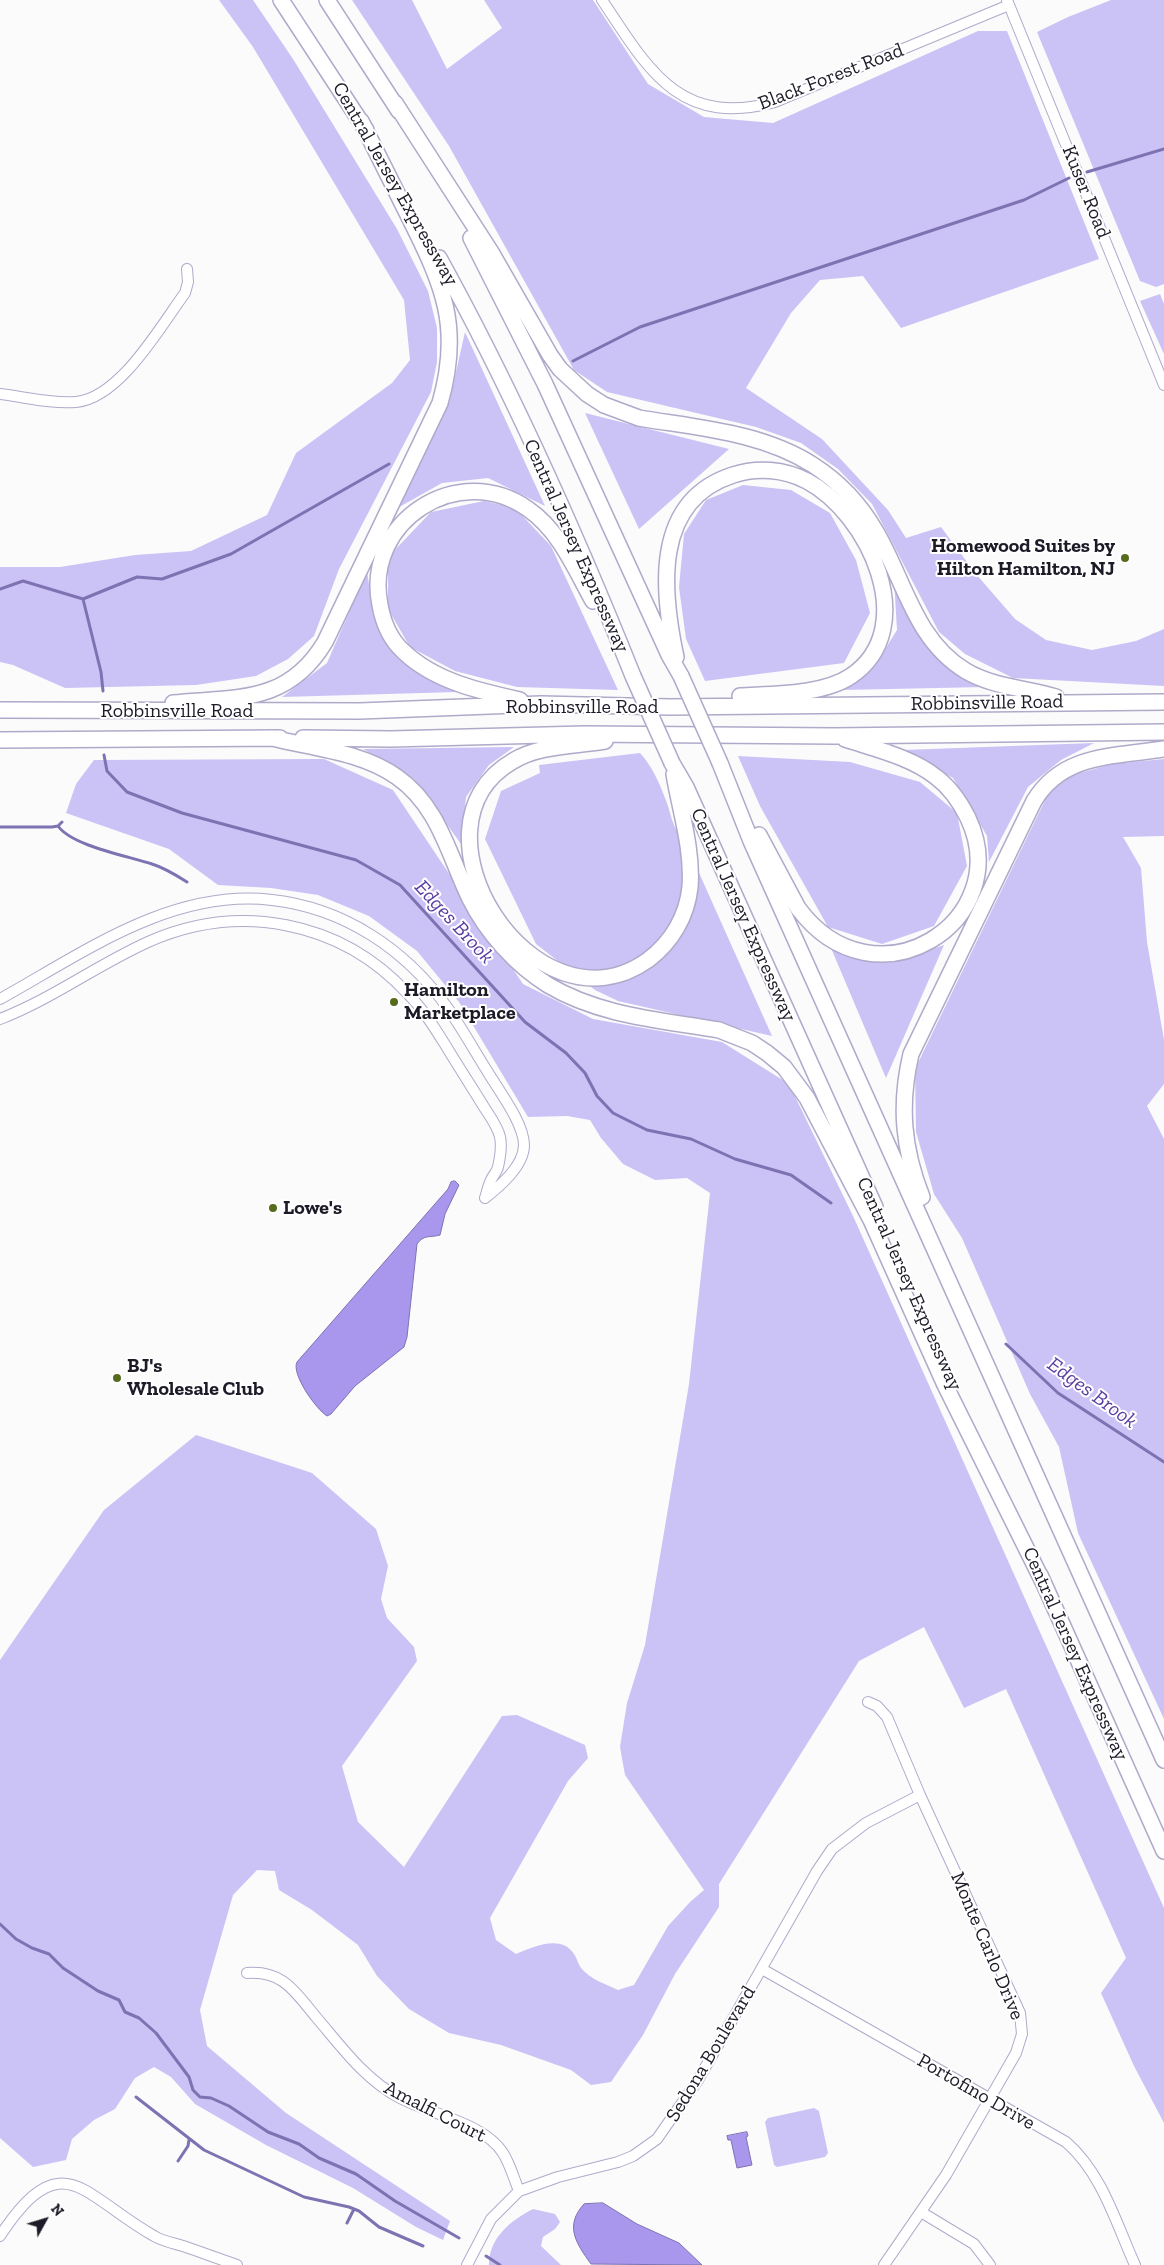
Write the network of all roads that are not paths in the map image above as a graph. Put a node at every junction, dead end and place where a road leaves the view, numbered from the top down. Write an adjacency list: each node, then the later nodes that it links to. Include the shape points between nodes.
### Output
1 (281, 0): 6 (highway, Central Jersey Expressway)
2 (327, 0): 5 (highway, Central Jersey Expressway)
3 (602, 0): 4 (street, Black Forest Road, via 643,61 664,83 692,100 743,109 775,102)
4 (1008, 2): 8 (street, Kuser Road)
5 (395, 103): 11 (highway, Central Jersey Expressway, via 449,198 546,384); 12 (highway, via 491,252 550,355 572,382 604,405 622,413 756,438 814,465 846,492 875,529 920,623 940,651 966,671 984,679)
6 (361, 121): 10 (highway, Central Jersey Expressway, via 425,231 489,353 601,596); 17 (highway, via 431,261 445,301 450,343 447,377 440,403 325,642 296,677 282,686 253,696)
7 (187, 269): 9 (street, via 185,293 127,372 107,391 86,400 64,402)
8 (1164, 385)
9 (0, 394)
10 (633, 676): 14 (highway, via 569,556 540,518 515,501 487,493 456,493 426,504 393,534 380,564 378,597 393,640 414,661 450,680 482,692); 24 (highway, Central Jersey Expressway, bridge)
11 (681, 676): 15 (highway, via 668,620 666,576 673,534 688,506 712,484 741,472 758,470 790,474 819,489 856,527 877,570 885,605 883,627 876,647 859,670 835,684 800,691 731,697); 25 (highway, Central Jersey Expressway, bridge)
12 (1072, 702): 13 (highway, Robbinsville Road); 15 (highway, Robbinsville Road)
13 (1164, 702)
14 (541, 704): 15 (highway, Robbinsville Road); 17 (highway, Robbinsville Road, via 360,712)
15 (700, 706)
16 (0, 710): 17 (highway, Robbinsville Road)
17 (91, 710)
18 (1164, 732): 20 (highway, Robbinsville Road)
19 (636, 736): 20 (highway, Robbinsville Road); 21 (highway, Robbinsville Road); 24 (highway, via 544,750 519,758 494,774 476,798 468,831 476,875 494,913 522,949 535,960 565,974 609,976 645,961 672,936 686,909 690,882 683,813)
20 (834, 736): 25 (highway, via 899,758 935,776 958,799 971,823 977,868 969,898 951,925 915,949 885,955 857,952 829,940 816,929 798,908)
21 (272, 738): 22 (highway, Robbinsville Road); 29 (highway, via 376,765 412,789 436,820 483,921 512,956 548,984 589,1005 613,1012 736,1035 767,1053 784,1068 807,1098 869,1216 945,1384)
22 (0, 740)
23 (1164, 749): 28 (highway, via 1078,763 1060,772 1041,790 911,1054 905,1078 903,1123 911,1168)
24 (672, 763): 29 (highway, Central Jersey Expressway, via 686,787)
25 (720, 763): 28 (highway, Central Jersey Expressway, via 751,841)
26 (0, 999): 27 (street, via 108,939 172,910 246,899 271,899 317,909 359,926 398,954 425,980 447,1007 511,1110 524,1144 520,1159 501,1186 485,1198 491,1178 498,1169 500,1136 429,1019 384,971 322,935 291,925 251,920 213,922 178,930 147,943 26,1009)
27 (0, 1019)
28 (990, 1373): 31 (highway, Central Jersey Expressway)
29 (1044, 1584): 33 (highway, Central Jersey Expressway)
30 (868, 1702): 32 (street, Monte Carlo Drive, via 887,1717)
31 (1164, 1760)
32 (920, 1795): 34 (street, Sedona Boulevard, via 866,1823 832,1849); 36 (street, Monte Carlo Drive, via 1020,2013 1022,2034 1016,2053)
33 (1164, 1851)
34 (762, 1970): 36 (street, Portofino Drive); 37 (street, Sedona Boulevard, via 698,2080 657,2138 633,2156 618,2162)
35 (247, 1973): 37 (street, Amalfi Court, via 264,1972 283,1981 354,2062 382,2087 492,2140 503,2153)
36 (989, 2100): 38 (street, Monte Carlo Drive); 44 (street, Portofino Drive, via 1066,2142 1081,2156 1094,2173)
37 (519, 2191): 41 (street, Sedona Boulevard, via 491,2219)
38 (921, 2212): 42 (street, Monte Carlo Drive); 43 (street, via 974,2244)
39 (2, 2230): 40 (street, via 38,2190 62,2182 91,2194 155,2237)
40 (237, 2265)
41 (467, 2265)
42 (884, 2265)
43 (990, 2265)
44 (1135, 2265)

